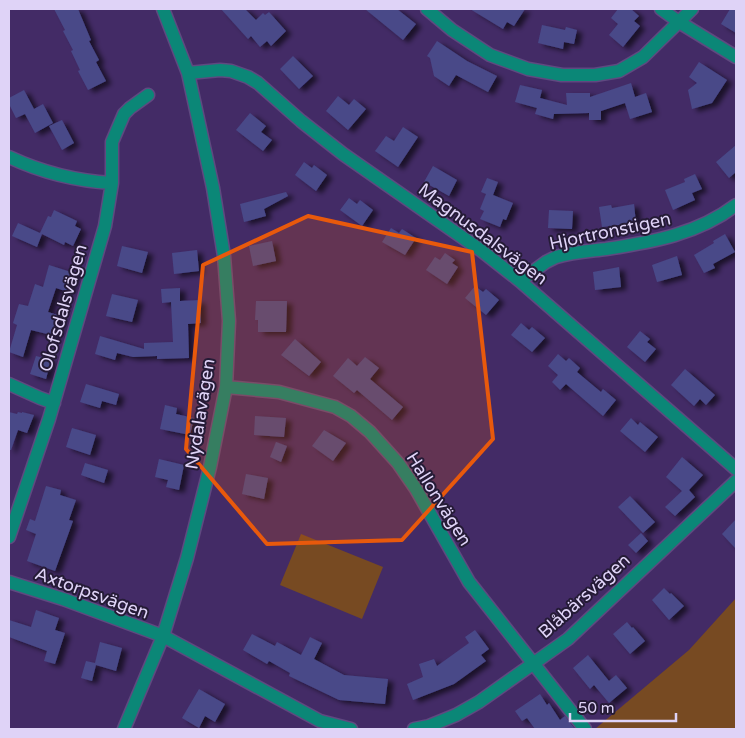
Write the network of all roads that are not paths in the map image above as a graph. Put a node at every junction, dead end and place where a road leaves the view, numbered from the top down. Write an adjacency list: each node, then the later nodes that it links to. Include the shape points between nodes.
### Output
1 (163, 9): 7 (street, Nydalavägen)
2 (427, 9): 5 (street, via 490,55 528,69 562,75 595,75 619,70 643,57)
3 (661, 9): 5 (street)
4 (692, 9): 5 (street)
5 (679, 22): 6 (street)
6 (736, 58)
7 (188, 73): 12 (street, Magnusdalsvägen, via 220,70 248,76 343,154); 14 (street, Nydalavägen, via 224,256 229,320)
8 (148, 95): 10 (street, Olofsdalsvägen, via 124,114 115,132)
9 (9, 158): 10 (street, via 59,175)
10 (112, 183): 15 (street, Olofsdalsvägen, via 105,226)
11 (736, 204): 12 (street, Hjortronstigen, via 695,229 650,243 556,257)
12 (520, 280): 16 (street, Magnusdalsvägen)
13 (9, 384): 15 (street)
14 (226, 387): 20 (street, Nydalavägen, via 194,530); 21 (street, Hallonvägen, via 278,392 334,407 370,432 416,489 469,582)
15 (54, 402): 18 (street, Olofsdalsvägen)
16 (736, 469)
17 (736, 480): 21 (street, Blåbärsvägen, via 568,639)
18 (9, 537)
19 (9, 582): 20 (street, Axtorpsvägen)
20 (162, 636): 22 (street, Nydalavägen); 23 (street, via 320,721)
21 (533, 663): 24 (street, Blåbärsvägen, via 456,715); 25 (street, Hallonvägen)
22 (124, 729)
23 (351, 729)
24 (414, 729)
25 (585, 729)

